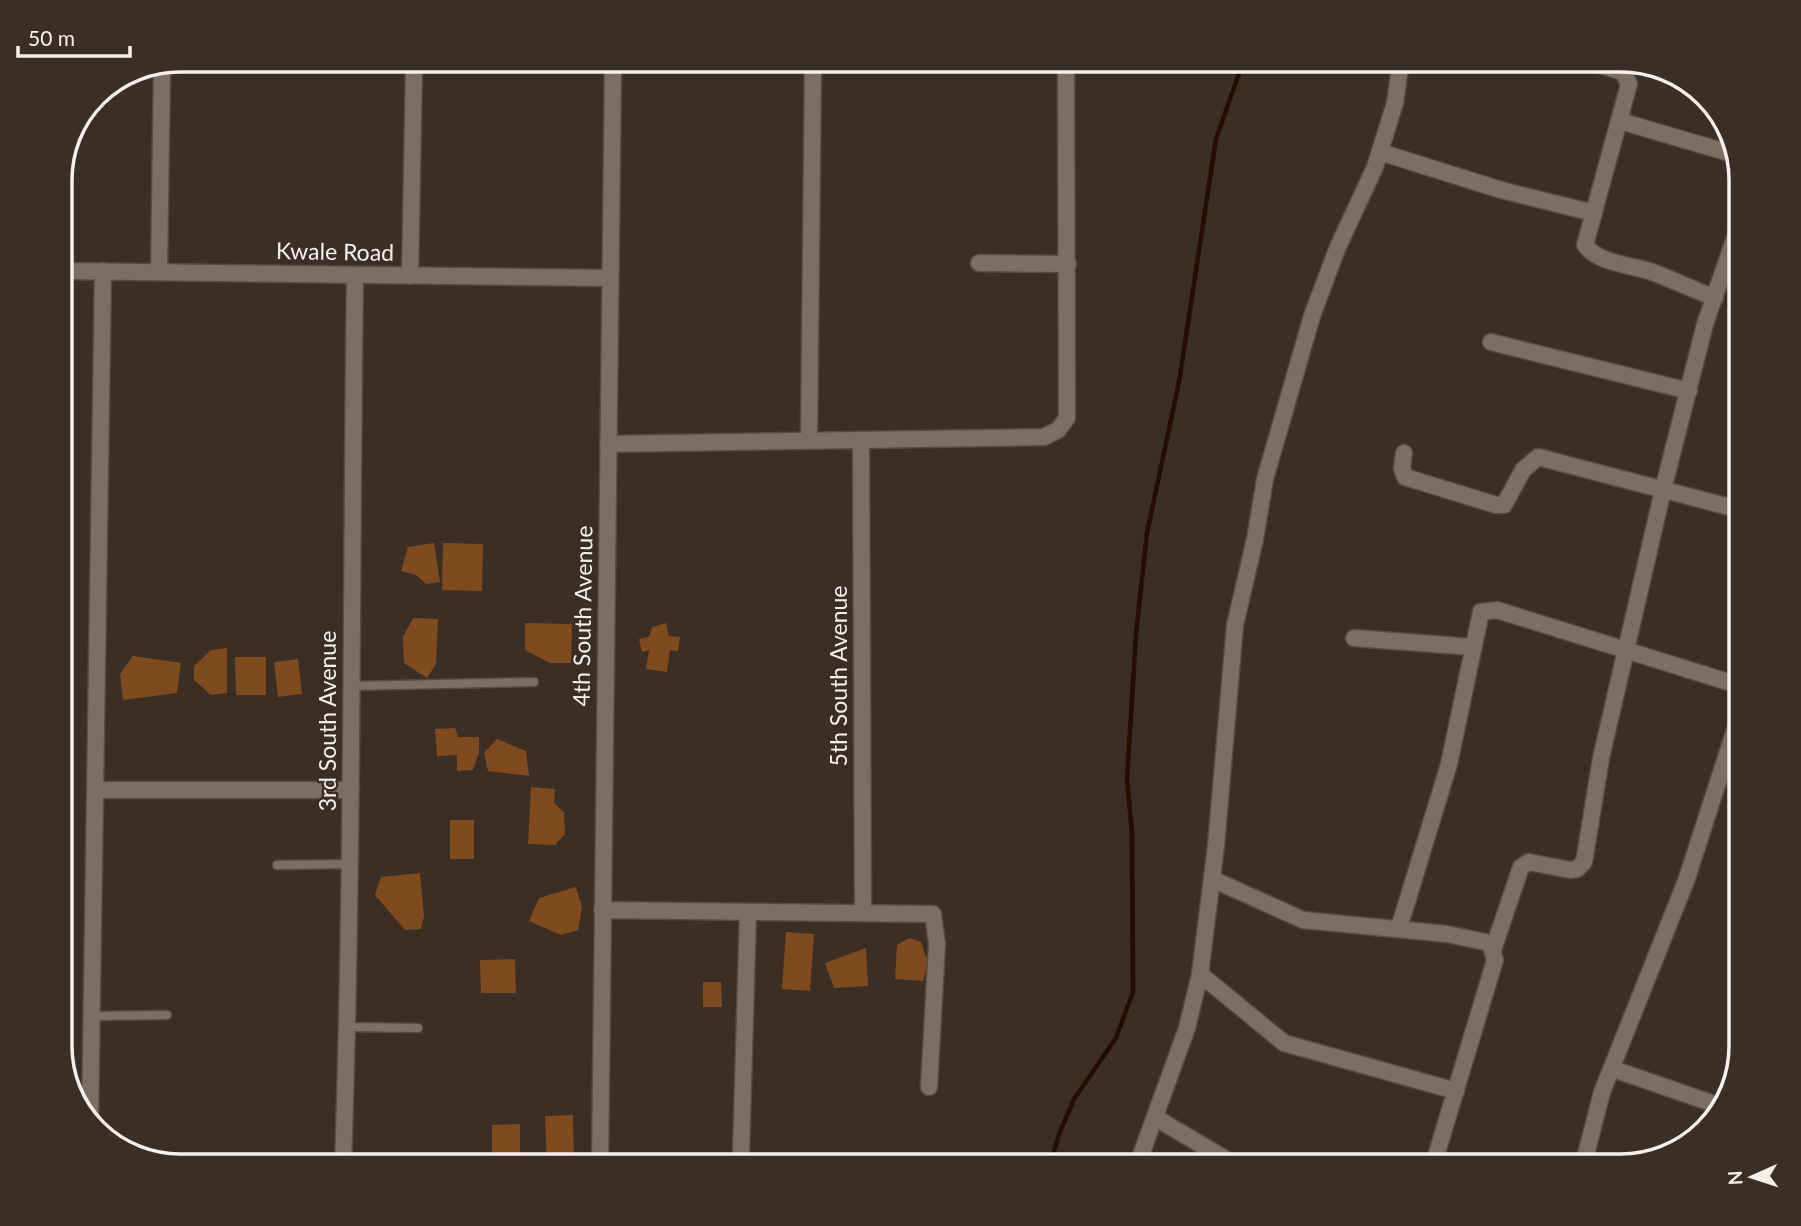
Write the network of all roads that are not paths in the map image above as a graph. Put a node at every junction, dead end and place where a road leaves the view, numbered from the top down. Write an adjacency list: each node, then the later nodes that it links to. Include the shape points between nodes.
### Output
1 (414, 72): 19 (street)
2 (613, 72): 20 (street, 4th South Avenue)
3 (813, 72): 24 (street)
4 (1066, 72): 13 (street)
5 (1400, 72): 9 (street)
6 (1623, 72): 8 (street, via 1628,78)
7 (162, 74): 17 (street)
8 (1620, 121): 10 (street); 11 (street)
9 (1380, 152): 11 (street); 41 (street, via 1312,316 1265,479 1235,625)
10 (1726, 152)
11 (1594, 213): 21 (street, via 1585,245 1589,251)
12 (1729, 256): 21 (street)
13 (1068, 262): 14 (street); 25 (street, via 1067,418 1058,430 1044,438)
14 (979, 263)
15 (72, 271): 16 (street, Kwale Road)
16 (103, 271): 17 (street, Kwale Road); 37 (street)
17 (159, 272): 18 (street, Kwale Road)
18 (355, 275): 19 (street, Kwale Road); 35 (street, 3rd South Avenue)
19 (410, 276): 20 (street, Kwale Road)
20 (610, 278): 26 (street, 4th South Avenue)
21 (1715, 298): 23 (street)
22 (1491, 342): 23 (street)
23 (1689, 391): 28 (street)
24 (809, 440): 25 (street); 26 (street)
25 (861, 440): 44 (street, 5th South Avenue)
26 (608, 444): 42 (street, 4th South Avenue)
27 (1404, 453): 28 (street, via 1405,477 1496,505 1504,505 1523,470 1538,457)
28 (1662, 490): 29 (street); 32 (street)
29 (1729, 507)
30 (1354, 638): 31 (street)
31 (1472, 648): 32 (street, via 1486,610); 45 (street, via 1449,764)
32 (1624, 649): 34 (street); 46 (street, via 1584,862 1570,870 1529,862 1521,867)
33 (534, 682): 35 (lane)
34 (1729, 682)
35 (350, 686): 38 (street, 3rd South Avenue)
36 (1729, 748): 52 (street, via 1686,881)
37 (97, 790): 38 (street); 48 (street)
38 (351, 790): 39 (street, 3rd South Avenue)
39 (349, 864): 40 (lane); 50 (street, 3rd South Avenue)
40 (277, 865)
41 (1212, 879): 45 (street, via 1303,920); 47 (street)
42 (602, 910): 43 (street); 59 (street, 4th South Avenue)
43 (748, 912): 44 (street); 60 (street)
44 (863, 913): 53 (street, via 933,914 937,944)
45 (1399, 928): 46 (street, via 1485,941)
46 (1494, 947): 54 (street, via 1495,960)
47 (1200, 974): 54 (street, via 1284,1043); 57 (street)
48 (93, 1016): 49 (lane); 56 (street)
49 (167, 1016)
50 (348, 1027): 51 (lane); 58 (street, 3rd South Avenue)
51 (418, 1028)
52 (1613, 1069): 55 (street); 64 (street)
53 (929, 1087)
54 (1456, 1091): 63 (street)
55 (1713, 1103)
56 (90, 1106)
57 (1156, 1118): 61 (street); 62 (street)
58 (343, 1154)
59 (600, 1154)
60 (741, 1154)
61 (1142, 1154)
62 (1216, 1154)
63 (1437, 1154)
64 (1586, 1154)

